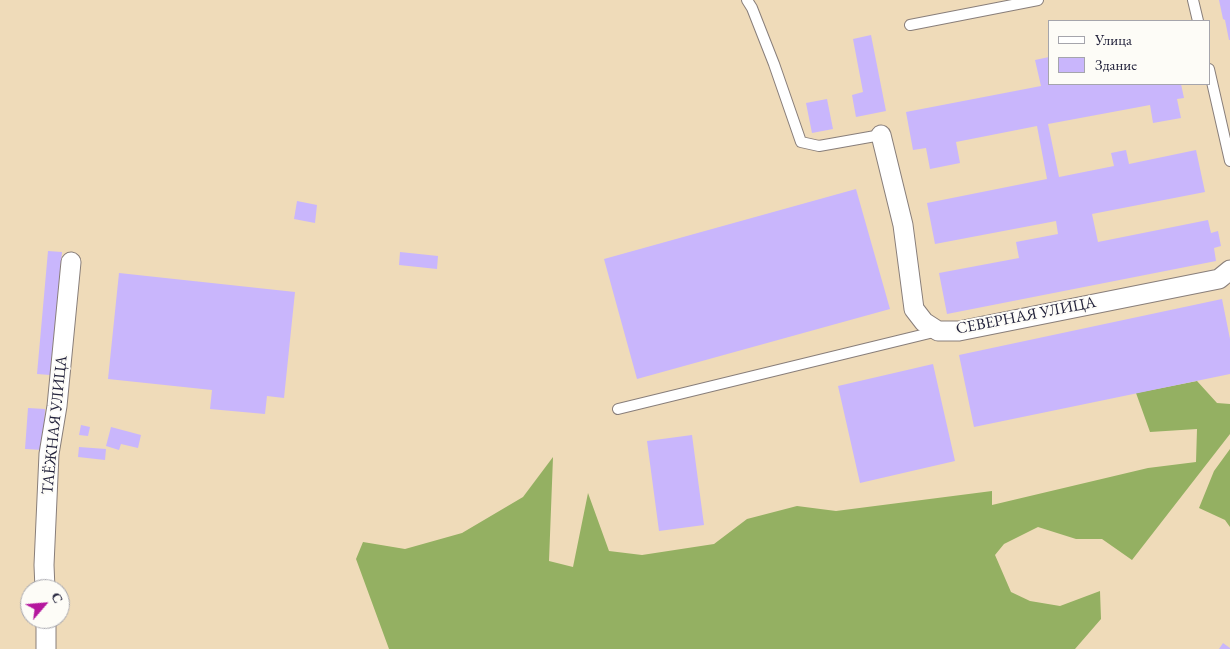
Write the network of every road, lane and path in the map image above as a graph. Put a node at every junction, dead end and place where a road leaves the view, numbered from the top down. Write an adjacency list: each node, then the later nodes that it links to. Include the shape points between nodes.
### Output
1 (747, 0): 7 (lane, via 801,142 819,146)
2 (1038, 0): 5 (lane)
3 (1193, 0): 4 (lane)
4 (1198, 20)
5 (910, 25)
6 (1210, 73): 8 (lane)
7 (881, 135): 11 (street, СЕВЕРНАЯ УЛИЦА, via 903,225 914,309 924,322)
8 (1230, 161)
9 (71, 262): 13 (street, ТАЁЖНАЯ УЛИЦА, via 58,400 49,454)
10 (1230, 270): 11 (street, СЕВЕРНАЯ УЛИЦА, via 1218,279 959,331)
11 (938, 331): 12 (lane)
12 (618, 409)
13 (45, 579)
14 (46, 629): 15 (street)
15 (46, 649)

